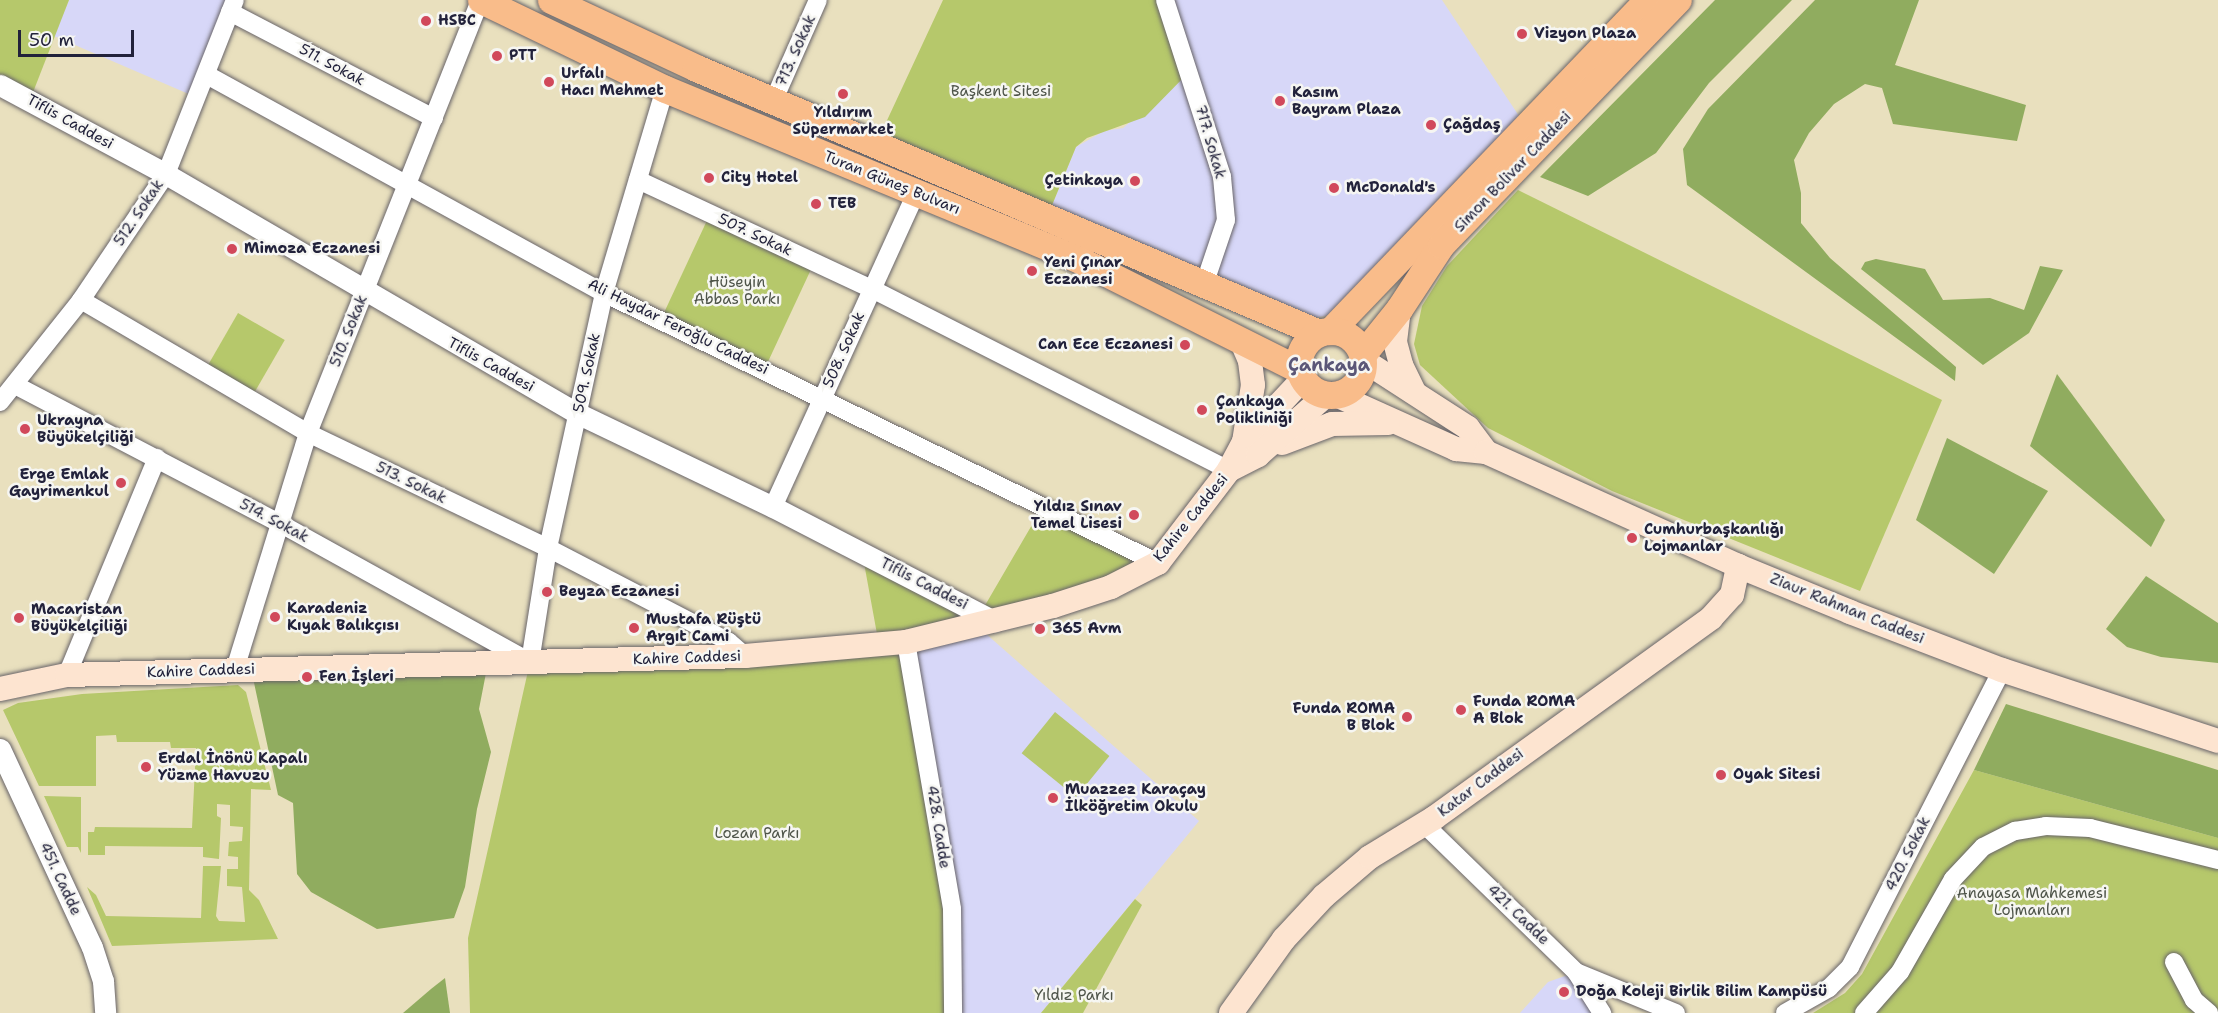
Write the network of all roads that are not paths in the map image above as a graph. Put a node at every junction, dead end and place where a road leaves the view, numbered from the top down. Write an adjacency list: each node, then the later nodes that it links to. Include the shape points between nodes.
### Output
1 (481, 0): 10 (main road, Turan Güneş Bulvarı); 12 (street, 510. Sokak)
2 (551, 0): 11 (main road, Turan Güneş Bulvarı)
3 (818, 0): 11 (street, 713. Sokak)
4 (1165, 0): 17 (street, 717. Sokak, via 1222,177 1226,220)
5 (1647, 0): 24 (main road, Simon Bolivar Caddesi)
6 (1678, 0): 22 (main road, Simon Bolivar Caddesi, via 1441,245)
7 (232, 6): 8 (street, 512. Sokak); 12 (street, 511. Sokak)
8 (207, 75): 13 (street, 512. Sokak); 15 (street, Ali Haydar Feroğlu Caddesi)
9 (0, 85): 13 (street, Tiflis Caddesi)
10 (665, 89): 14 (street, 509. Sokak); 16 (main road, Turan Güneş Bulvarı)
11 (773, 102): 17 (main road, Turan Güneş Bulvarı, via 1048,215)
12 (434, 118): 15 (street, 510. Sokak)
13 (166, 174): 19 (street, Tiflis Caddesi); 21 (street, 512. Sokak)
14 (638, 180): 18 (street, 507. Sokak); 20 (street, 509. Sokak)
15 (406, 186): 19 (street, 510. Sokak); 20 (street, Ali Haydar Feroğlu Caddesi)
16 (916, 193): 18 (street, 508. Sokak); 25 (main road, Turan Güneş Bulvarı, via 1082,261)
17 (1204, 285): 23 (main road, Turan Güneş Bulvarı)
18 (872, 289): 31 (street, 508. Sokak); 39 (street, 507. Sokak)
19 (364, 293): 33 (street, Tiflis Caddesi); 35 (street, 510. Sokak)
20 (604, 293): 31 (street, Ali Haydar Feroğlu Caddesi); 33 (street, 509. Sokak)
21 (81, 300): 28 (street, 512. Sokak); 35 (street, 513. Sokak)
22 (1399, 309): 26 (main road, Simon Bolivar Caddesi); 29 (main road, via 1395,342)
23 (1268, 313): 24 (main road, Turan Güneş Bulvarı); 25 (main road, via 1271,327 1266,339)
24 (1324, 332): 26 (main road, via 1348,336); 27 (main road, via 1303,348)
25 (1246, 345): 27 (main road, Turan Güneş Bulvarı); 36 (main road, via 1253,385)
26 (1363, 357): 29 (main road, Ziaur Rahman Caddesi); 30 (main road, via 1359,379 1353,387)
27 (1302, 375): 30 (main road); 36 (main road)
28 (15, 385): 32 (street, 512. Sokak); 38 (street, 514. Sokak)
29 (1415, 394): 37 (main road, Ziaur Rahman Caddesi, via 1468,428)
30 (1331, 395): 34 (main road, Ziaur Rahman Caddesi); 36 (main road)
31 (823, 397): 40 (street, 508. Sokak); 43 (street, Ali Haydar Feroğlu Caddesi)
32 (0, 402)
33 (579, 414): 40 (street, Tiflis Caddesi); 42 (street, 509. Sokak)
34 (1400, 423): 36 (main road, via 1332,424); 37 (main road, Ziaur Rahman Caddesi, via 1456,449)
35 (308, 433): 41 (street, 510. Sokak); 42 (street, 513. Sokak)
36 (1251, 448): 39 (main road, Kahire Caddesi)
37 (1486, 452): 44 (main road, Ziaur Rahman Caddesi)
38 (157, 458): 41 (street, 514. Sokak); 51 (street)
39 (1229, 470): 43 (main road, Kahire Caddesi)
40 (773, 507): 45 (street, Tiflis Caddesi)
41 (281, 524): 48 (street, 514. Sokak); 49 (street, 510. Sokak)
42 (548, 549): 47 (street, 513. Sokak, via 729,642); 48 (street, 509. Sokak)
43 (1158, 564): 45 (main road, Kahire Caddesi, via 1112,587)
44 (1738, 566): 50 (main road, Ziaur Rahman Caddesi); 55 (main road, Katar Caddesi, via 1732,595 1711,618)
45 (994, 621): 46 (main road, Kahire Caddesi)
46 (906, 642): 47 (main road, Kahire Caddesi); 60 (street, 428. Cadde, via 952,909)
47 (745, 656): 48 (main road, Kahire Caddesi)
48 (530, 662): 49 (main road, Kahire Caddesi)
49 (235, 669): 51 (main road, Kahire Caddesi)
50 (2002, 670): 53 (main road, Ziaur Rahman Caddesi); 64 (street, 420. Sokak, via 1850,967 1829,988)
51 (67, 675): 52 (main road, Kahire Caddesi)
52 (0, 689)
53 (2218, 741)
54 (0, 749): 59 (street, 451. Cadde, via 92,947 103,981)
55 (1425, 825): 58 (street, 421. Cadde); 61 (main road, Katar Caddesi, via 1370,857 1324,896 1284,939)
56 (2218, 860): 65 (street, via 2090,828 2046,826 2015,831 1983,848 1953,879 1900,972)
57 (2174, 962): 66 (street, via 2194,1000)
58 (1576, 972): 62 (street, 421. Cadde); 63 (street)
59 (105, 1013)
60 (953, 1013)
61 (1231, 1013)
62 (1602, 1013)
63 (1676, 1013)
64 (1785, 1013)
65 (1864, 1013)
66 (2209, 1013)

